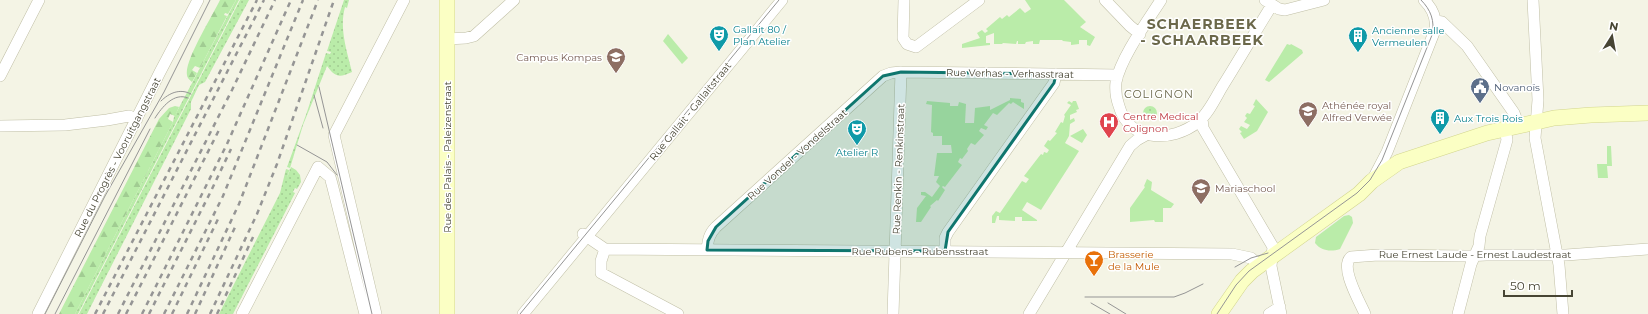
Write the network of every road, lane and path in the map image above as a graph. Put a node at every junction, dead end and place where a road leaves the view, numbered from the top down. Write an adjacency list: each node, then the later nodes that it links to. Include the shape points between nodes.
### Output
1 (39, 0): 21 (street)
2 (198, 0): 24 (street, Rue du Progrès - Vooruitgangstraat)
3 (404, 0): 49 (street, via 334,135)
4 (447, 0): 17 (street, Rue des Palais - Paleizenstraat)
5 (514, 0): 17 (street, via 474,36)
6 (782, 0): 34 (street, Rue Gallait - Gallaitstraat)
7 (904, 0): 8 (street, via 904,41 910,46 919,46)
8 (979, 0)
9 (1106, 0): 16 (street)
10 (1161, 0): 16 (street)
11 (1324, 0): 14 (street, via 1285,10)
12 (1424, 0): 15 (street)
13 (1533, 0): 25 (street, via 1538,96)
14 (1269, 2): 23 (street)
15 (1436, 21): 27 (street, via 1442,22 1467,46 1514,113); 31 (street, via 1431,43)
16 (1140, 34): 20 (street)
17 (447, 39): 50 (street, Rue des Palais - Paleizenstraat)
18 (901, 72): 19 (street, Rue Verhas - Verhasstraat); 37 (street, Rue Vondel - Vondelstraat, via 883,76 716,227 711,232); 38 (street, Rue Renkin - Renkinstraat)
19 (1056, 74): 20 (street, Rue Verhas - Verhasstraat); 39 (street, via 1054,83 948,232)
20 (1118, 75): 28 (street, via 1116,96 1120,112)
21 (0, 76)
22 (1648, 113): 25 (street, via 1568,117)
23 (1202, 118): 29 (street, via 1172,135); 42 (street, via 1203,128 1270,240 1273,247)
24 (136, 119): 26 (street, via 129,116 65,125); 46 (street, Rue du Progrès - Vooruitgangstraat)
25 (1536, 122): 27 (street); 41 (street, via 1535,138)
26 (0, 126)
27 (1512, 127): 32 (street); 43 (street)
28 (1132, 128): 29 (street); 30 (street)
29 (1146, 135): 30 (street)
30 (1130, 146): 40 (street)
31 (1388, 152): 32 (street, via 1389,159); 33 (street)
32 (1399, 162): 33 (street)
33 (1372, 181): 42 (street, via 1359,194)
34 (585, 235): 35 (street); 51 (street, Rue Gallait - Gallaitstraat, via 572,244); 52 (street, Rue Gallait - Gallaitstraat)
35 (606, 249): 37 (street, Rue Rubens - Rubensstraat); 53 (street, via 601,261 601,273)
36 (1648, 249): 41 (street, Rue Ernest Laude - Ernest Laudestraat)
37 (707, 250): 38 (street, Rue Rubens - Rubensstraat)
38 (896, 251): 39 (street, Rue Rubens - Rubensstraat); 54 (street, Rue Renkin - Renkinstraat)
39 (944, 252): 40 (street, Rue Rubens - Rubensstraat)
40 (1066, 252): 44 (street, Rue Rubens - Rubensstraat, via 1237,254 1252,258); 55 (street)
41 (1557, 255): 43 (street, Rue Ernest Laude - Ernest Laudestraat); 60 (street)
42 (1272, 256): 44 (street); 45 (street)
43 (1475, 256): 58 (street, Rue Ernest Laude - Ernest Laudestraat, via 1378,255 1350,258 1347,265 1348,276); 59 (street)
44 (1259, 265): 56 (street, via 1242,281)
45 (1280, 310): 57 (street)
46 (38, 314)
47 (242, 314): 48 (street, via 318,167 330,177)
48 (365, 314)
49 (376, 314)
50 (446, 314)
51 (515, 314)
52 (523, 314)
53 (678, 314)
54 (893, 314)
55 (1029, 314)
56 (1219, 314)
57 (1269, 314)
58 (1365, 314)
59 (1458, 314)
60 (1563, 314)

